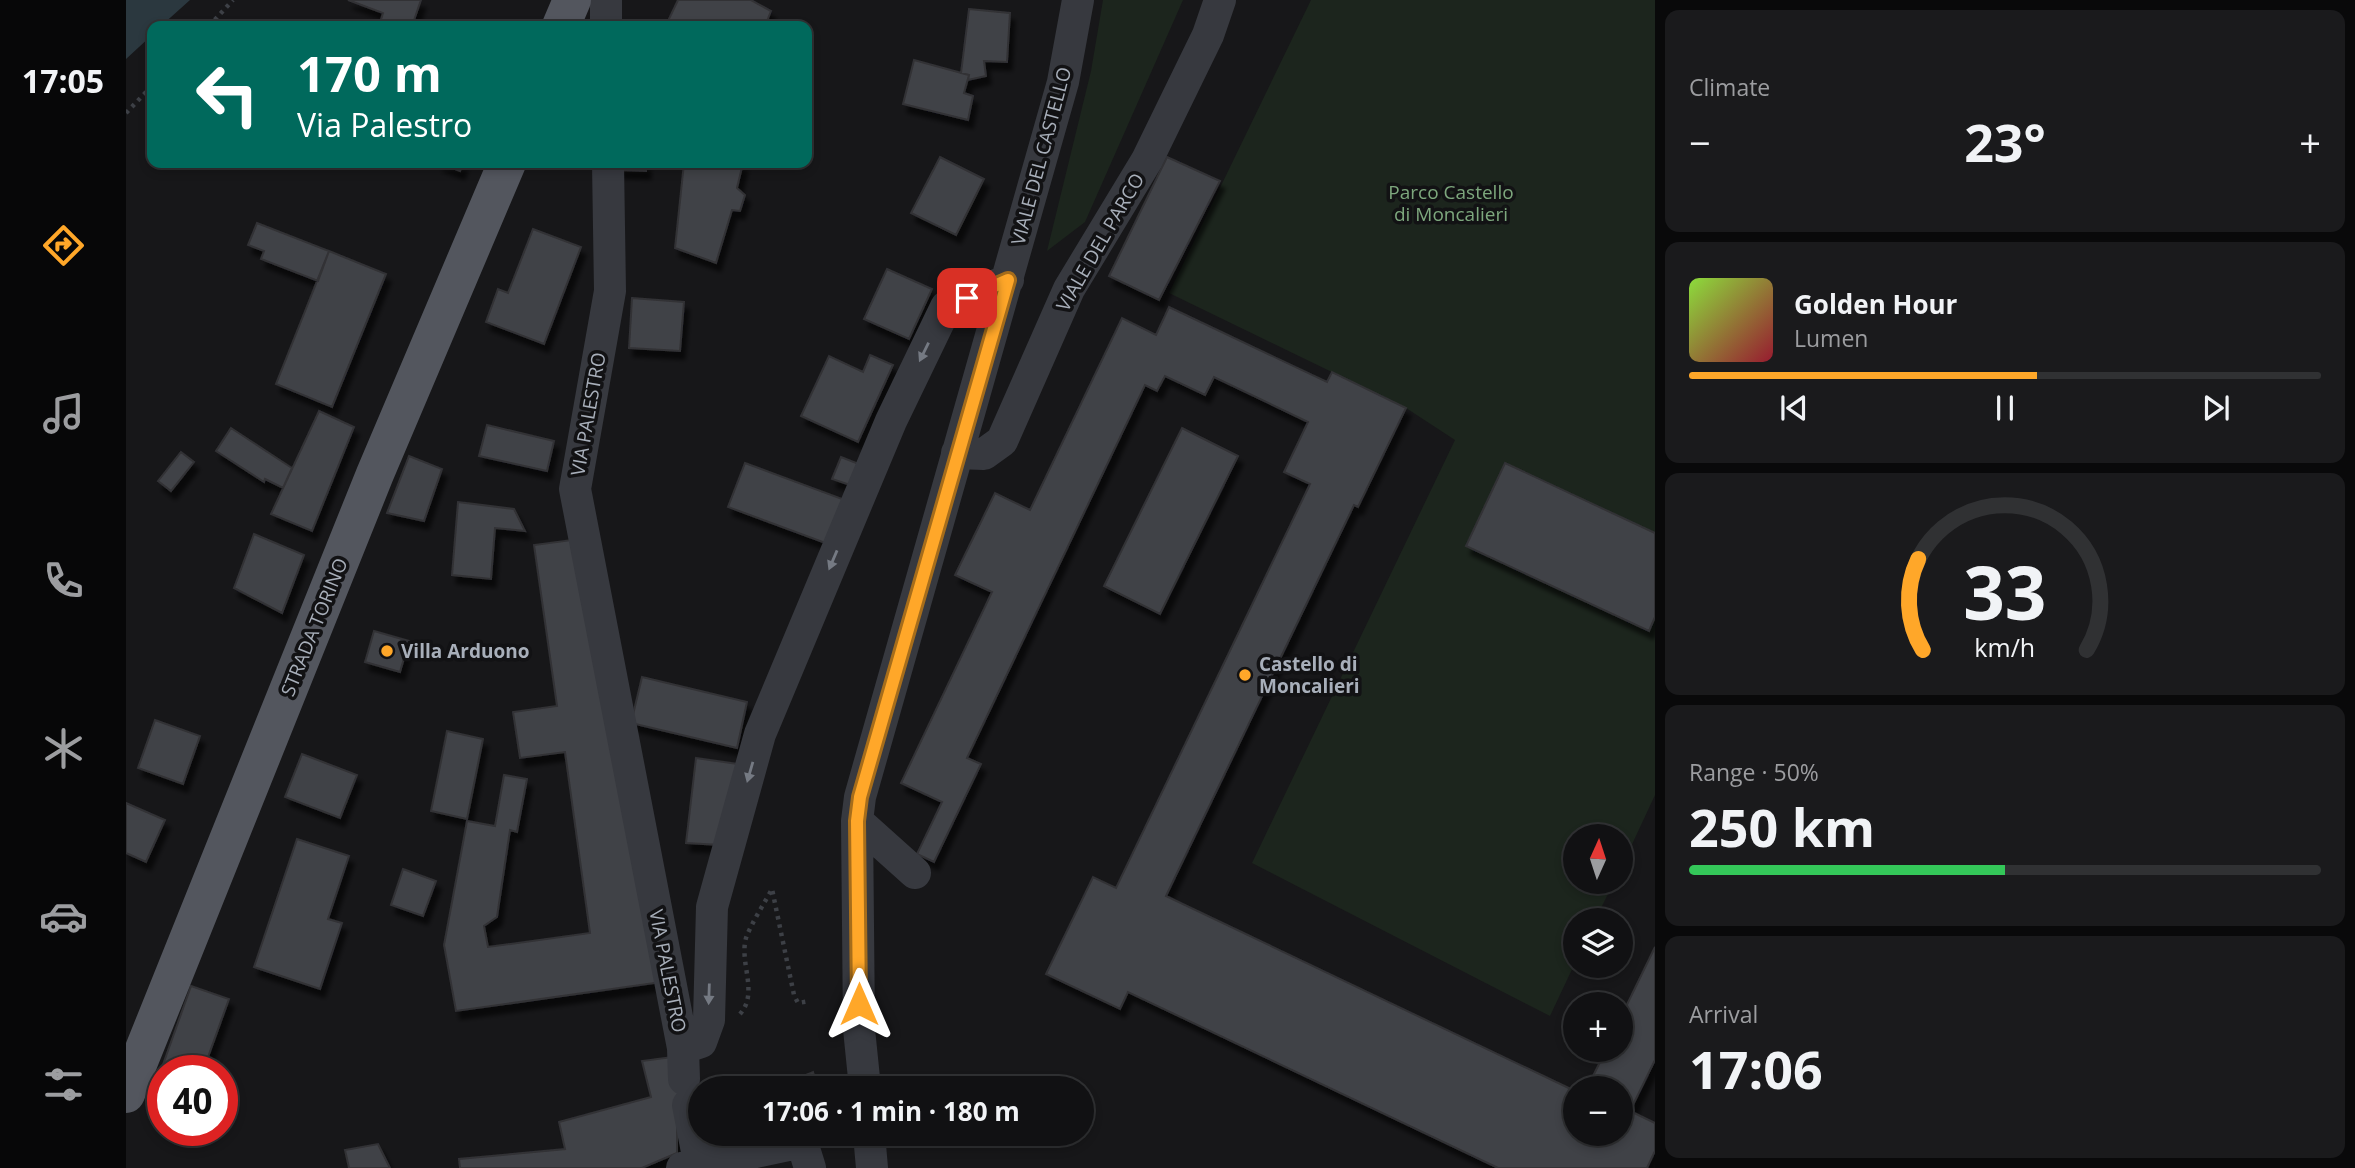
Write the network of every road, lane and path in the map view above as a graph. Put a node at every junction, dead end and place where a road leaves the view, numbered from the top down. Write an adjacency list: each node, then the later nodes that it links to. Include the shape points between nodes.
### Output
1 (233, 0): 6 (path)
2 (572, 0): 7 (main road)
3 (606, 0): 8 (street)
4 (1078, 0): 13 (street, VIALE DEL CASTELLO, via 1063,82)
5 (1220, 0): 14 (street, VIALE DEL PARCO, via 1208,35 1147,160 1069,289 1002,441 984,454)
6 (214, 21)
7 (563, 21)
8 (606, 21)
9 (147, 91): 10 (path)
10 (126, 113)
11 (505, 168): 21 (main road, STRADA TORINO, via 375,474)
12 (608, 168): 19 (street, VIA PALESTRO, via 610,291 575,489)
13 (1008, 280): 14 (street, VIALE DEL CASTELLO); 18 (street, VIA PALESTRO, one-way to 18, via 946,307 891,421 760,734 712,907)
14 (957, 453): 15 (street, VIALE DEL CASTELLO)
15 (857, 821): 16 (street); 20 (street, VIALE DEL CASTELLO)
16 (915, 873)
17 (810, 1000): 18 (path, via 799,1003 794,995 772,889 746,940 746,1008 727,1029)
18 (709, 1020): 19 (street, VIA PALESTRO, via 701,1042)
19 (683, 1048): 23 (street)
20 (863, 1076)
21 (126, 1094)
22 (870, 1146): 25 (street)
23 (691, 1165): 24 (street, via 802,1142)
24 (810, 1168)
25 (872, 1168)

